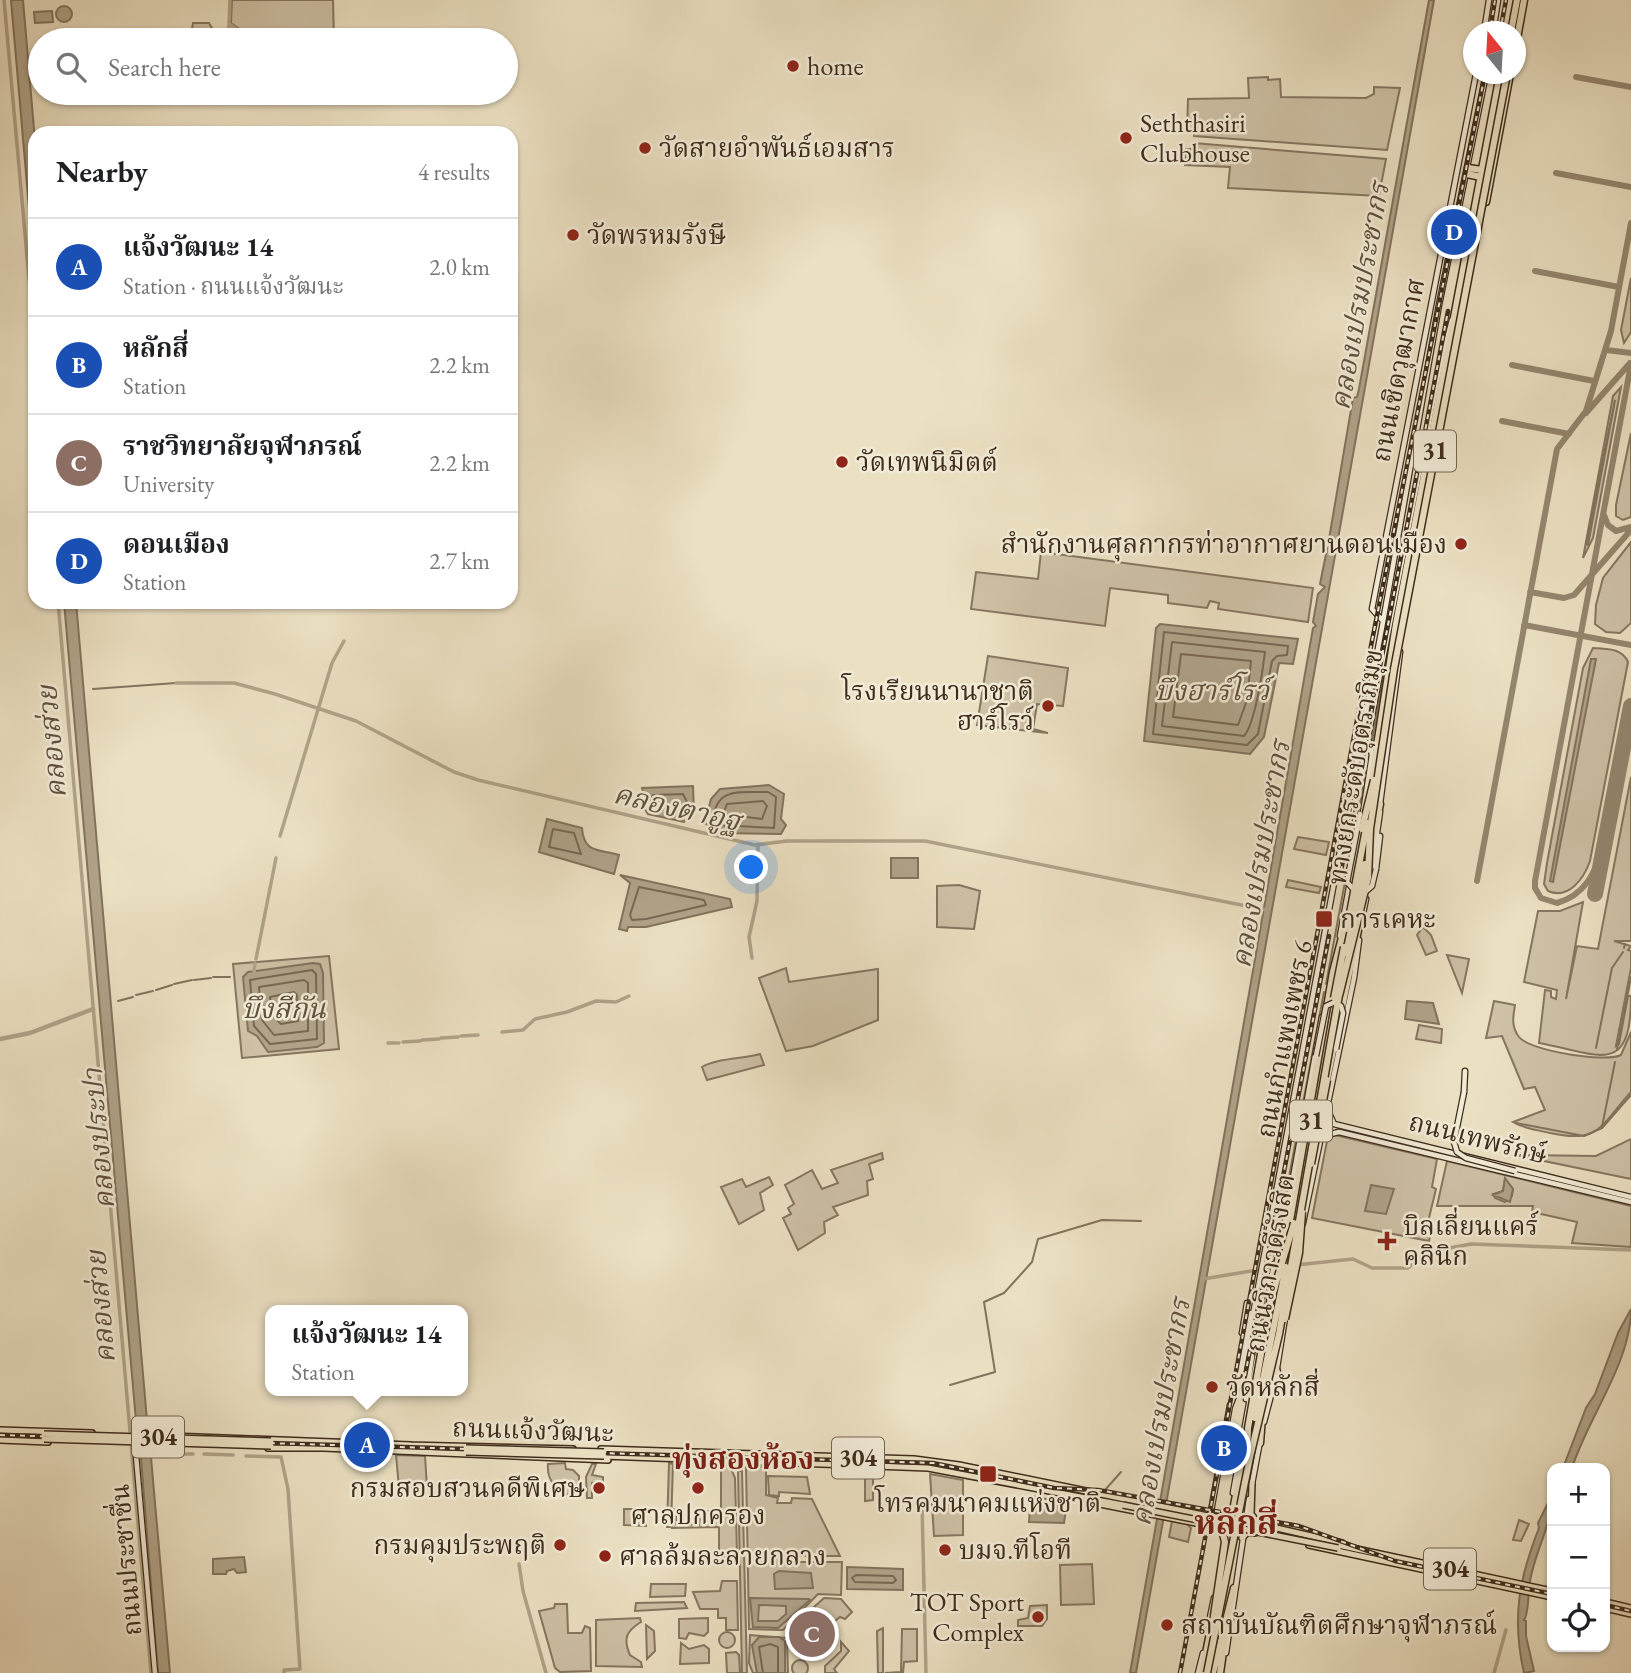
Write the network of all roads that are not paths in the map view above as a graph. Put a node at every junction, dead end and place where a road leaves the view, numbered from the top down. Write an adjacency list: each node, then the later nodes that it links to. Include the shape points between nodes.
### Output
1 (1489, 0): 4 (main road)
2 (1497, 0): 5 (main road)
3 (1519, 0): 6 (highway); 7 (highway)
4 (1485, 21)
5 (1494, 21)
6 (1514, 21)
7 (1518, 21)
8 (1474, 84): 17 (main road, ถนนเชิดวุฒากาศ)
9 (1484, 84): 14 (main road, ถนนกำแพงเพชร 6)
10 (1503, 84): 15 (highway, ถนนวิภาวดีรังสิต / 31)
11 (1503, 84): 27 (highway, ถนนวิภาวดีรังสิต / 31)
12 (1503, 84): 30 (highway, ทางยกระดับอุตราภิมุข / 31, bridge, via 1393,656)
13 (1503, 84): 92 (highway, ทางยกระดับอุตราภิมุข / 31, bridge, via 1394,670 1363,903 1339,996 1279,1334)
14 (1467, 171): 15 (highway); 18 (main road, ถนนกำแพงเพชร 6)
15 (1481, 173): 16 (highway, ถนนวิภาวดีรังสิต / 31)
16 (1453, 318): 24 (main road, via 1442,354); 25 (highway, ถนนวิภาวดีรังสิต / 31)
17 (1421, 357): 18 (main road); 19 (main road, ถนนเชิดวุฒากาศ)
18 (1432, 358): 20 (main road, ถนนกำแพงเพชร 6)
19 (1418, 373): 20 (main road); 21 (main road, ถนนเชิดวุฒากาศ)
20 (1429, 374): 23 (main road, ถนนกำแพงเพชร 6)
21 (1413, 397): 22 (main road, ถนนเชิดวุฒากาศ); 23 (main road)
22 (1411, 405): 23 (main road); 26 (main road, ถนนเชิดวุฒากาศ, via 1372,609)
23 (1419, 411): 26 (main road, ถนนกำแพงเพชร 6)
24 (1397, 590): 25 (highway); 26 (main road)
25 (1401, 597): 26 (highway, ถนนวิภาวดีรังสิต / 31)
26 (1390, 623): 28 (highway, ถนนวิภาวดีรังสิต / 31); 29 (main road, ถนนวิภาวดีรังสิต, via 1368,738); 55 (main road, ถนนกำแพงเพชร 6)
27 (1400, 652): 32 (main road, ถนนวิภาวดีรังสิต / 31); 37 (highway, ถนนวิภาวดีรังสิต / 31)
28 (1382, 708): 29 (highway, 31); 35 (highway, ถนนวิภาวดีรังสิต / 31)
29 (1372, 755): 31 (main road, ถนนวิภาวดีรังสิต / 31)
30 (1374, 780): 34 (highway, bridge, via 1352,879); 50 (highway, ทางยกระดับอุตราภิมุข / 31, bridge)
31 (1365, 794): 34 (main road, bridge, via 1347,882); 35 (main road, ถนนวิภาวดีรังสิต / 31)
32 (1380, 804): 33 (main road, ถนนวิภาวดีรังสิต / 31); 38 (highway)
33 (1380, 825): 34 (main road, bridge, via 1372,886 1363,893); 40 (main road, ถนนวิภาวดีรังสิต / 31)
34 (1356, 891)
35 (1340, 941): 36 (highway, ถนนวิภาวดีรังสิต / 31)
36 (1333, 972): 41 (main road, ถนนวิภาวดีรังสิต / 31, via 1316,1040); 47 (highway, ถนนวิภาวดีรังสิต / 31)
37 (1332, 1035): 38 (highway); 52 (highway, ถนนวิภาวดีรังสิต / 31)
38 (1331, 1060): 92 (highway, bridge, via 1289,1304)
39 (1465, 1072): 48 (main road, bridge, via 1454,1142 1457,1152)
40 (1327, 1107): 42 (main road, via 1330,1121); 45 (main road, ถนนวิภาวดีรังสิต / 31)
41 (1304, 1121): 43 (main road, ถนนวิภาวดีรังสิต / 31); 46 (main road, bridge, via 1326,1006 1335,1002 1343,1013)
42 (1340, 1125): 44 (main road); 49 (main road, ถนนเทพรักษ์)
43 (1302, 1129): 47 (highway); 51 (main road, ถนนวิภาวดีรังสิต / 31)
44 (1339, 1132): 45 (main road, ถนนเทพรักษ์); 48 (main road, ถนนเทพรักษ์)
45 (1322, 1136): 46 (main road, ถนนวิภาวดีรังสิต / 31)
46 (1320, 1143): 52 (main road, ถนนวิภาวดีรังสิต / 31)
47 (1303, 1149): 52 (highway, ถนนวิภาวดีรังสิต / 31)
48 (1536, 1179): 49 (main road, ถนนเทพรักษ์)
49 (1631, 1199)
50 (1295, 1220): 61 (highway, bridge, via 1273,1290); 92 (highway, ทางยกระดับอุตราภิมุข / 31, bridge)
51 (1285, 1226): 52 (highway)
52 (1283, 1266): 54 (main road, ถนนวิภาวดีรังสิต / 31); 56 (highway, ถนนวิภาวดีรังสิต / 31); 57 (main road, ถนนวิภาวดีรังสิต / 31); 60 (highway, ถนนวิภาวดีรังสิต / 31); 92 (highway, bridge, via 1272,1291 1248,1428)
53 (1247, 1303): 55 (main road)
54 (1258, 1348): 55 (main road); 58 (main road, ถนนวิภาวดีรังสิต / 31)
55 (1245, 1350): 58 (main road, via 1252,1356); 104 (main road, ถนนกำแพงเพชร 6)
56 (1273, 1359): 57 (highway); 59 (highway, ถนนวิภาวดีรังสิต / 31)
57 (1277, 1372): 74 (main road, ถนนวิภาวดีรังสิต / 31)
58 (1248, 1403): 65 (main road, ถนนวิภาวดีรังสิต / 31)
59 (1262, 1405): 74 (highway); 125 (highway, ถนนวิภาวดีรังสิต / 31)
60 (1253, 1410): 61 (highway); 125 (highway, ถนนวิภาวดีรังสิต / 31)
61 (1247, 1424): 65 (highway)
62 (69, 1432): 63 (main road, ถนนแจ้งวัฒนะ / 304); 66 (main road, ถนนแจ้งวัฒนะ / 304); 70 (main road, via 73,1438)
63 (79, 1432): 64 (main road, ถนนแจ้งวัฒนะ / 304); 71 (main road, via 74,1438)
64 (103, 1433): 67 (main road, ถนนแจ้งวัฒนะ / 304); 72 (main road)
65 (1243, 1434): 102 (main road, ถนนวิภาวดีรังสิต / 31)
66 (0, 1435): 70 (main road, ถนนแจ้งวัฒนะ / 304); 73 (main road, ถนนแจ้งวัฒนะ / 304, bridge)
67 (179, 1435): 68 (main road, ถนนแจ้งวัฒนะ / 304); 76 (main road, via 183,1442)
68 (220, 1436): 69 (main road, ถนนแจ้งวัฒนะ / 304); 78 (main road, via 213,1442)
69 (320, 1441): 73 (main road, ถนนแจ้งวัฒนะ / 304); 77 (main road, ถนนแจ้งวัฒนะ / 304)
70 (68, 1442): 71 (main road, ถนนแจ้งวัฒนะ / 304)
71 (79, 1442): 72 (main road, ถนนแจ้งวัฒนะ / 304)
72 (102, 1443): 75 (main road, ถนนแจ้งวัฒนะ / 304)
73 (271, 1443): 81 (main road, ถนนแจ้งวัฒนะ / 304)
74 (1260, 1443): 98 (main road, ถนนวิภาวดีรังสิต / 31)
75 (132, 1444): 76 (main road, ถนนแจ้งวัฒนะ / 304); 124 (main road, ถนนประชาชื่น)
76 (178, 1445): 78 (main road, ถนนแจ้งวัฒนะ / 304)
77 (408, 1445): 79 (main road, ถนนแจ้งวัฒนะ / 304); 83 (main road, ถนนแจ้งวัฒนะ / 304)
78 (218, 1447): 81 (main road, ถนนแจ้งวัฒนะ / 304)
79 (516, 1447): 80 (main road, ถนนแจ้งวัฒนะ / 304); 87 (main road)
80 (533, 1447): 82 (main road, ถนนแจ้งวัฒนะ / 304); 88 (main road)
81 (324, 1448): 84 (main road, ถนนแจ้งวัฒนะ / 304)
82 (545, 1448): 86 (main road, ถนนแจ้งวัฒนะ / 304); 90 (main road)
83 (466, 1450): 84 (main road, ถนนแจ้งวัฒนะ / 304); 86 (main road, ถนนแจ้งวัฒนะ / 304, bridge)
84 (419, 1452): 87 (main road, ถนนแจ้งวัฒนะ / 304)
85 (746, 1454): 86 (main road, ถนนแจ้งวัฒนะ / 304); 89 (main road, ถนนแจ้งวัฒนะ / 304); 93 (main road)
86 (658, 1455): 90 (main road, ถนนแจ้งวัฒนะ / 304); 93 (main road, ถนนแจ้งวัฒนะ / 304)
87 (516, 1457): 88 (main road, ถนนแจ้งวัฒนะ / 304)
88 (533, 1457): 90 (main road, ถนนแจ้งวัฒนะ / 304)
89 (846, 1457): 91 (main road, ถนนแจ้งวัฒนะ / 304); 94 (main road)
90 (544, 1458)
91 (857, 1458): 95 (main road); 96 (main road, ถนนแจ้งวัฒนะ / 304, via 914,1459)
92 (1248, 1459): 121 (highway, ทางยกระดับอุตราภิมุข / 31, bridge); 125 (highway, ทางยกระดับอุตราภิมุข / 31, bridge)
93 (736, 1462): 94 (main road, ถนนแจ้งวัฒนะ / 304)
94 (842, 1465): 95 (main road, ถนนแจ้งวัฒนะ / 304)
95 (858, 1465): 97 (main road, ถนนแจ้งวัฒนะ / 304, via 928,1468)
96 (967, 1467): 97 (main road); 99 (main road, ถนนแจ้งวัฒนะ / 304)
97 (971, 1476): 100 (main road, ถนนแจ้งวัฒนะ / 304)
98 (1252, 1483): 106 (main road, via 1251,1514); 109 (main road, ถนนวิภาวดีรังสิต / 31)
99 (1056, 1485): 101 (main road, ถนนแจ้งวัฒนะ / 304); 103 (main road, ถนนแจ้งวัฒนะ)
100 (1054, 1493): 101 (main road, ถนนแจ้งวัฒนะ / 304); 105 (main road, ถนนแจ้งวัฒนะ, bridge)
101 (1123, 1503): 104 (main road, ถนนแจ้งวัฒนะ / 304, bridge); 110 (main road, ถนนแจ้งวัฒนะ / 304, bridge)
102 (1230, 1513): 104 (main road, ถนนแจ้งวัฒนะ); 108 (main road, ถนนวิภาวดีรังสิต / 31)
103 (1199, 1514): 104 (main road, ถนนแจ้งวัฒนะ); 105 (main road, via 1202,1520)
104 (1209, 1519): 105 (main road, ถนนแจ้งวัฒนะ); 108 (main road, ถนนแจ้งวัฒนะ); 110 (main road, ถนนแจ้งวัฒนะ / 304, bridge); 121 (highway, bridge, via 1222,1530 1225,1542)
105 (1198, 1524)
106 (1259, 1524): 107 (main road); 111 (main road, ถนนแจ้งวัฒนะ)
107 (1255, 1533): 109 (main road); 111 (main road, ถนนแจ้งวัฒนะ)
108 (1226, 1534): 122 (main road, ถนนวิภาวดีรังสิต / 31)
109 (1242, 1538): 112 (main road, ถนนวิภาวดีรังสิต / 31)
110 (1338, 1547): 111 (main road, ถนนแจ้งวัฒนะ / 304)
111 (1366, 1554): 113 (main road, ถนนแจ้งวัฒนะ / 304)
112 (1234, 1588): 116 (highway); 125 (main road, ถนนวิภาวดีรังสิต / 31)
113 (1538, 1591): 114 (main road, ถนนแจ้งวัฒนะ / 304); 115 (main road, ถนนแจ้งวัฒนะ / 304)
114 (1547, 1591)
115 (1547, 1595)
116 (1231, 1598): 125 (highway); 125 (highway)
117 (1610, 1603): 118 (main road)
118 (1631, 1608)
119 (1610, 1609): 120 (main road)
120 (1631, 1614)
121 (1212, 1631): 125 (highway, ทางยกระดับอุตราภิมุข / 31, bridge)
122 (1204, 1647): 123 (main road, ถนนวิภาวดีรังสิต / 31); 125 (highway)
123 (1201, 1661): 125 (highway)
124 (155, 1673)
125 (1208, 1673)

